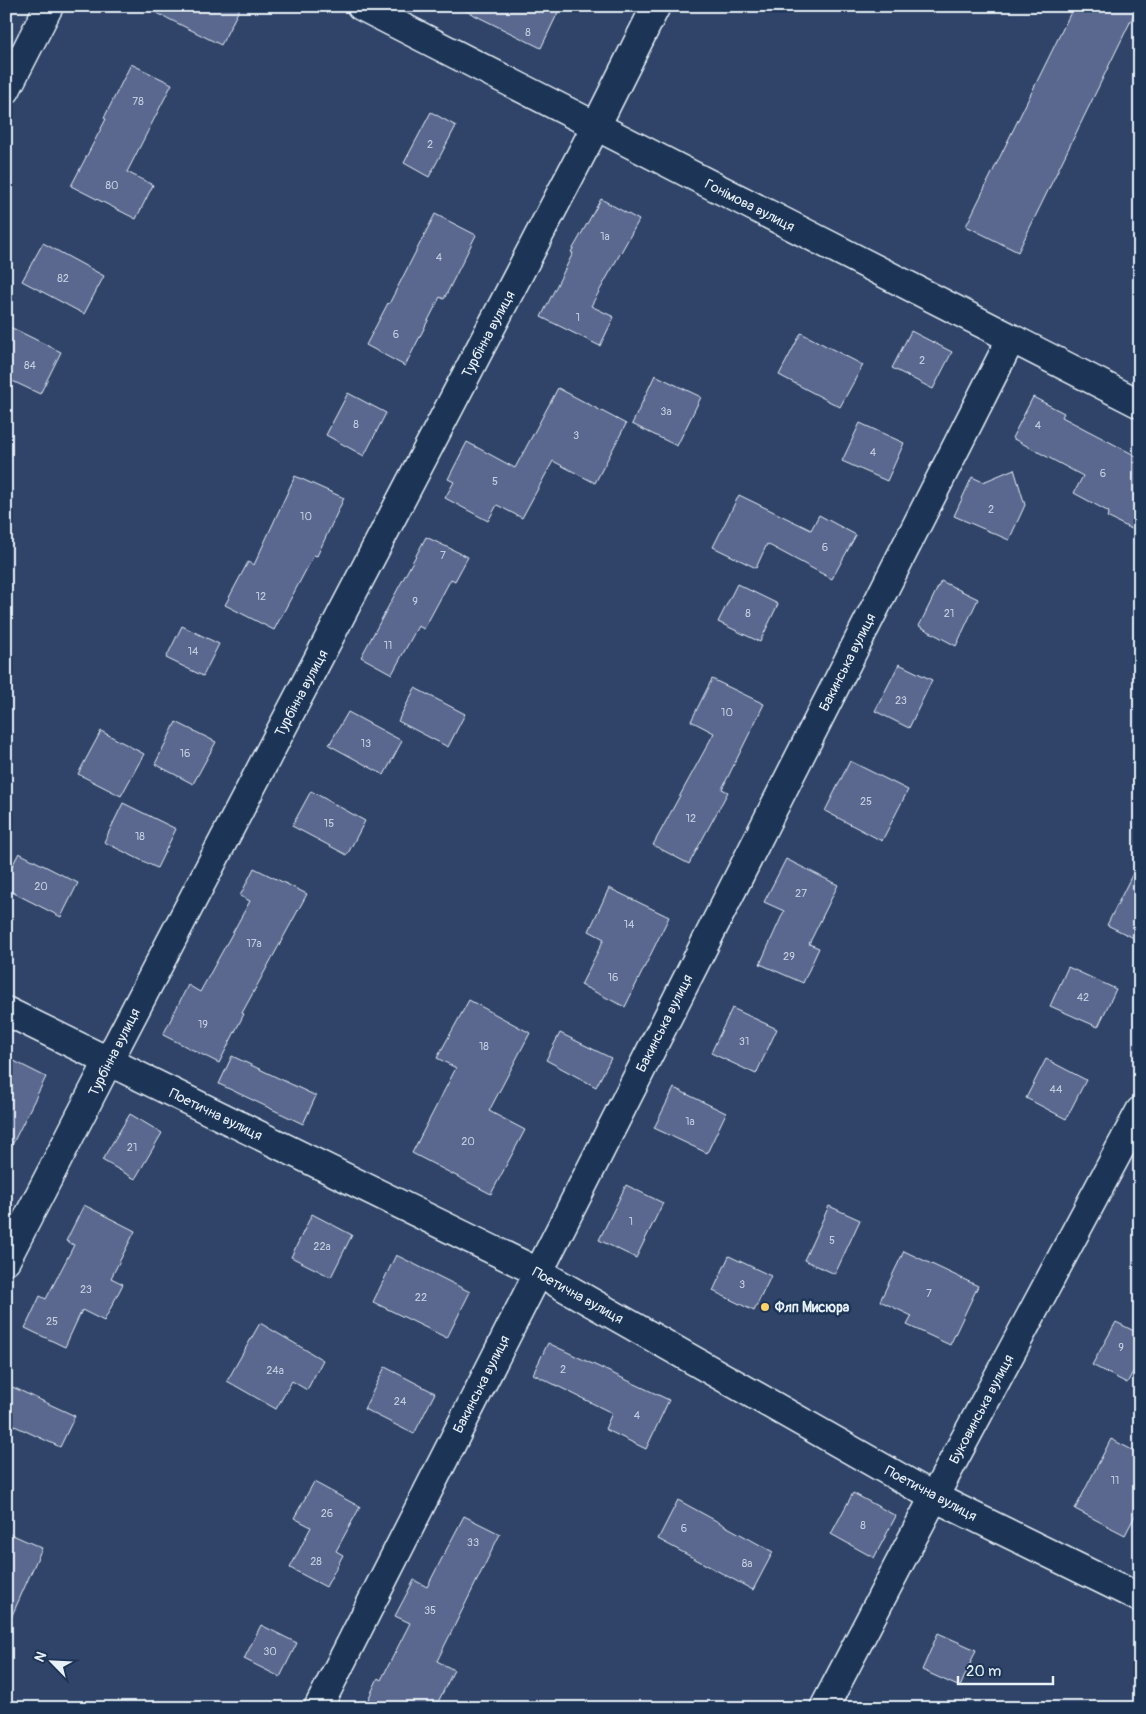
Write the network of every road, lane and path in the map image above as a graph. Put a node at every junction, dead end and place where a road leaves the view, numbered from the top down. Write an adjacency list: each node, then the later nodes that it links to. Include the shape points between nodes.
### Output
1 (49, 6): 4 (street)
2 (361, 6): 5 (street, Гонімова вулиця)
3 (656, 6): 5 (street, Турбінна вулиця)
4 (6, 90)
5 (596, 126): 6 (street, Гонімова вулиця); 9 (street, Турбінна вулиця)
6 (1011, 339): 7 (street, Гонімова вулиця); 12 (street, Бакинська вулиця)
7 (1140, 404)
8 (6, 1011): 9 (street, Поетична вулиця)
9 (108, 1062): 11 (street, Турбінна вулиця); 12 (street, Поетична вулиця)
10 (1140, 1110): 13 (street, Буковинська вулиця)
11 (6, 1260)
12 (538, 1272): 13 (street, Поетична вулиця); 15 (street, Бакинська вулиця)
13 (934, 1497): 14 (street, Поетична вулиця); 16 (street, Буковинська вулиця)
14 (1140, 1598)
15 (318, 1708)
16 (824, 1708)

